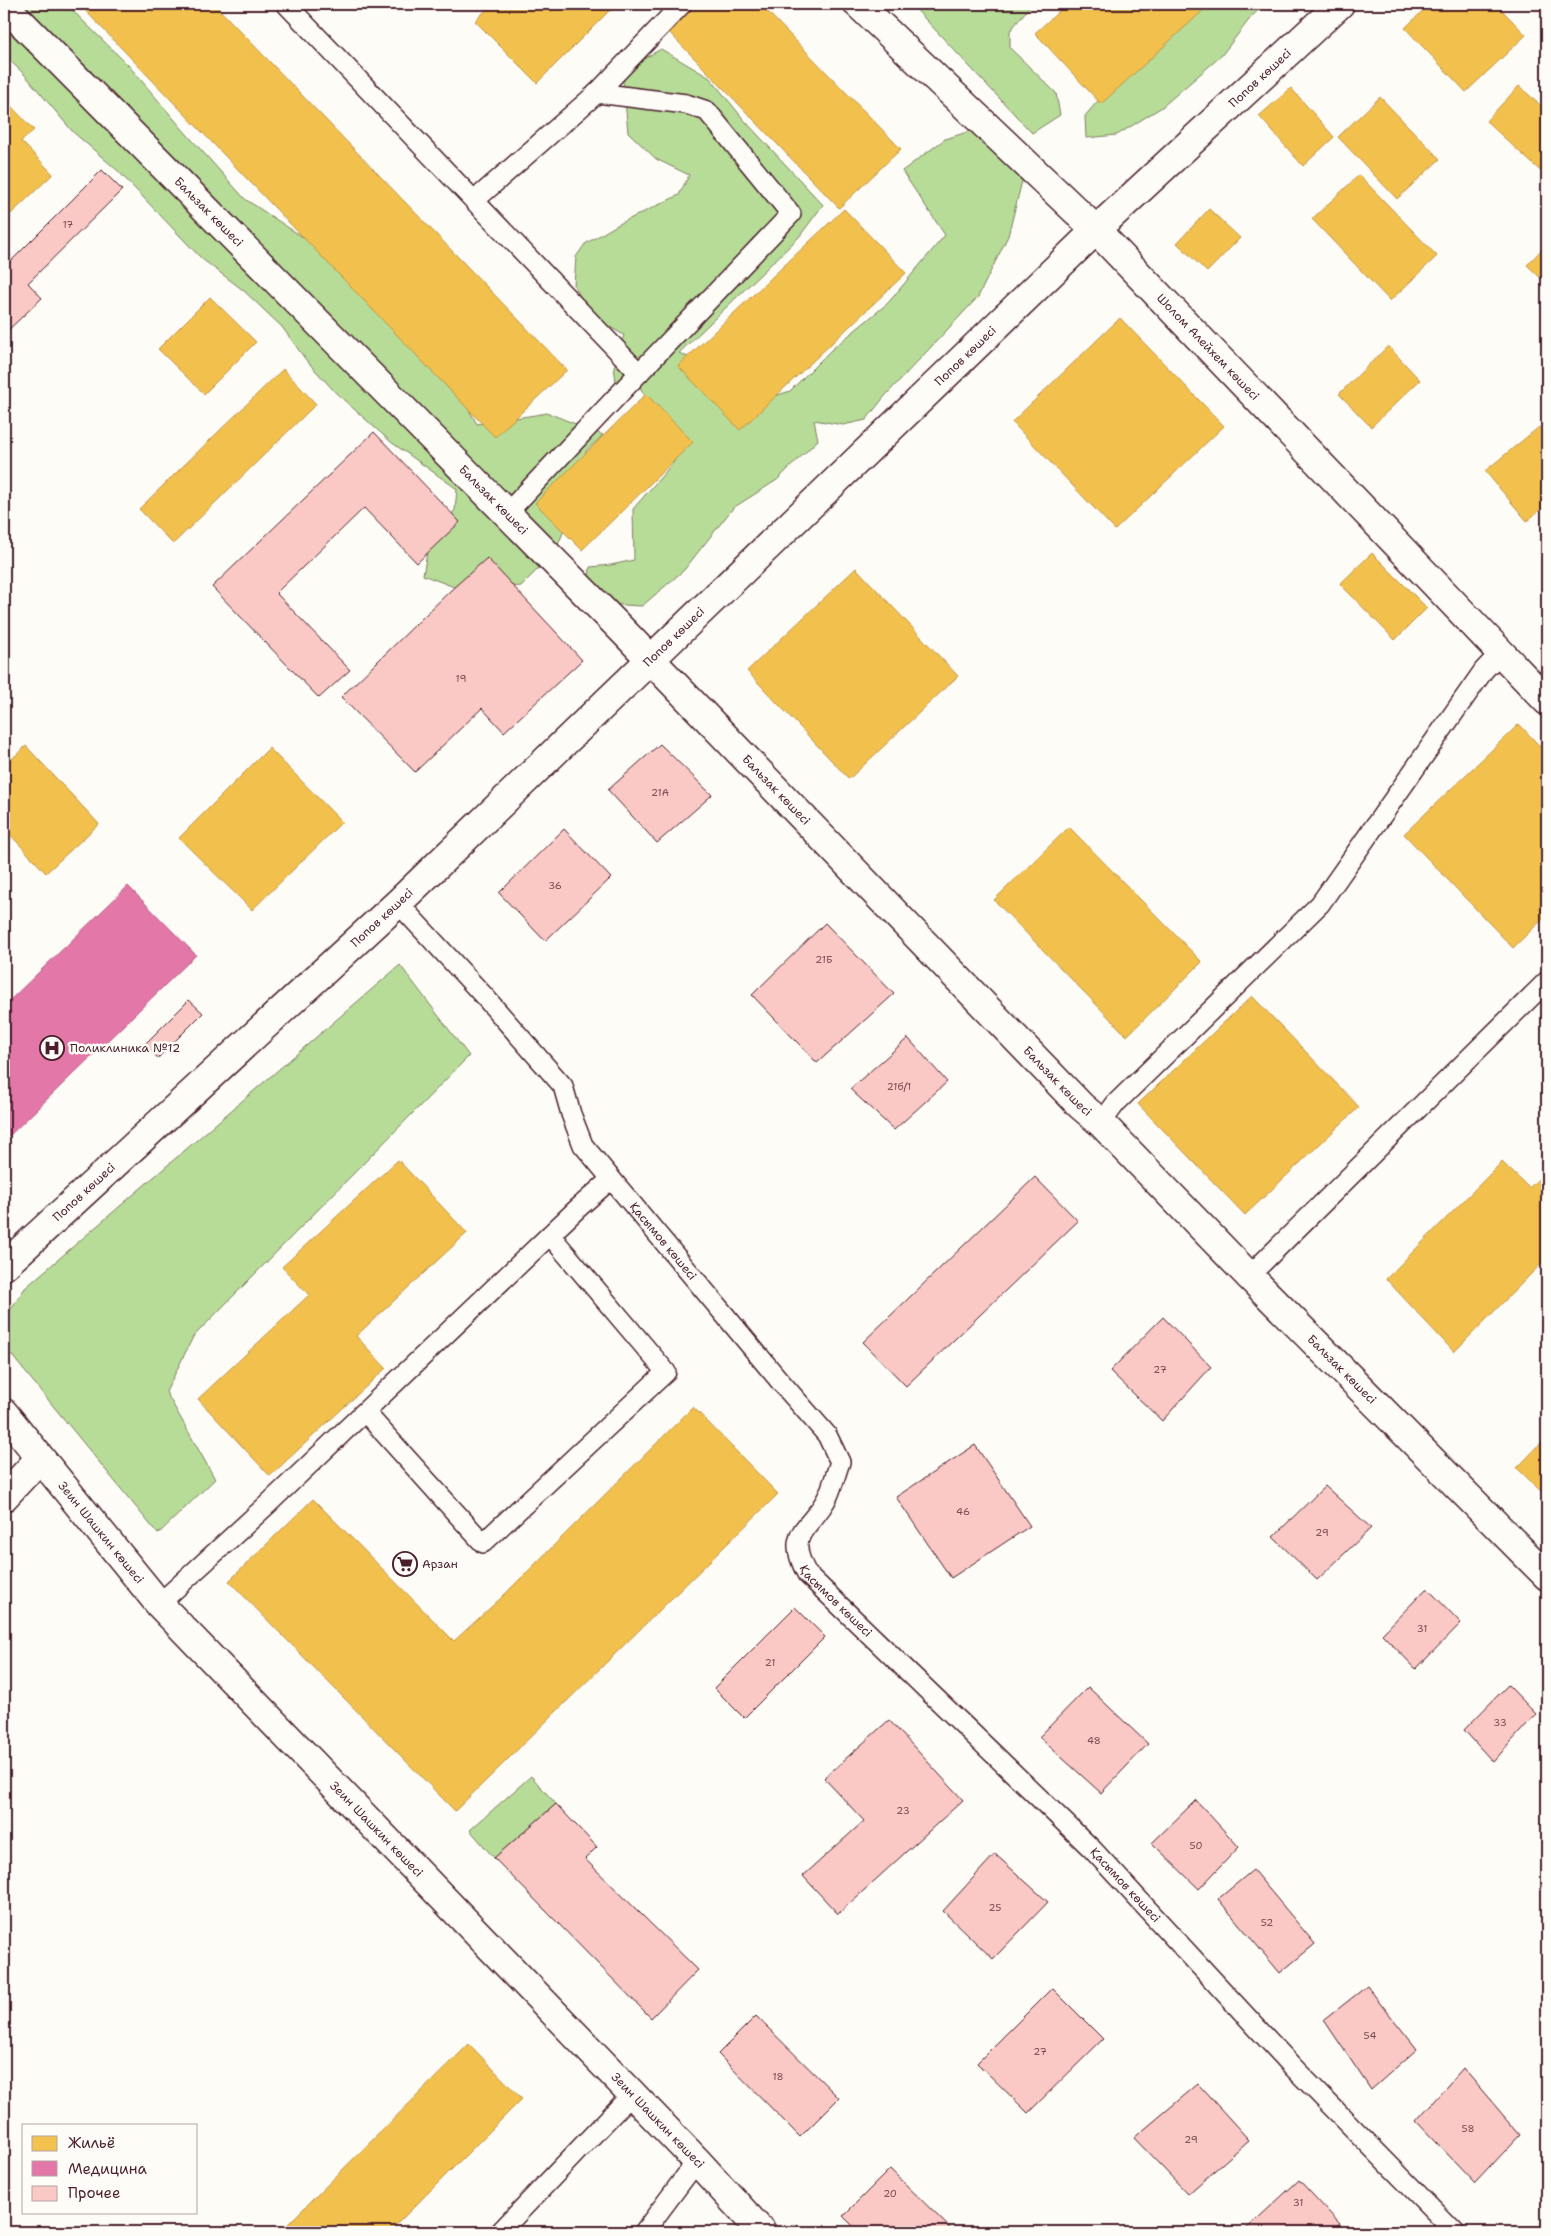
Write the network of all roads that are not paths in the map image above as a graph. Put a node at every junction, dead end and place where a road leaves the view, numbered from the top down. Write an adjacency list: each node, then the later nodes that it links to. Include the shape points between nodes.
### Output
1 (286, 4): 7 (lane)
2 (682, 4): 6 (lane)
3 (858, 4): 8 (street, Шолом Алейхем көшесі)
4 (1340, 4): 8 (street, Попов көшесі)
5 (4, 5): 10 (street, Бальзак көшесі)
6 (597, 93): 7 (lane); 9 (lane, via 686,104 707,111 791,214)
7 (475, 200): 9 (lane)
8 (1096, 230): 11 (street, Шолом Алейхем көшесі); 12 (street, Попов көшесі)
9 (639, 372): 10 (lane)
10 (507, 513): 12 (street, Бальзак көшесі)
11 (1501, 652): 13 (street, Шолом Алейхем көшесі); 16 (lane, via 1484,670 1320,904 1116,1102)
12 (650, 659): 14 (street, Попов көшесі); 16 (street, Бальзак көшесі)
13 (1547, 701)
14 (398, 903): 17 (lane, Қасымов көшесі, via 563,1086 583,1145); 19 (street, Попов көшесі)
15 (1547, 980): 20 (lane)
16 (1101, 1123): 20 (street, Бальзак көшесі)
17 (611, 1178): 18 (lane); 32 (lane, Қасымов көшесі, via 828,1435 840,1462 828,1497 798,1537 799,1558 807,1574 1092,1849 1294,2068)
18 (550, 1235): 21 (lane); 21 (lane, via 666,1372 483,1543)
19 (4, 1266)
20 (1249, 1276): 25 (street, Бальзак көшесі)
21 (365, 1412): 26 (lane)
22 (4, 1413): 23 (street, Зеин Шашкин көшесі)
23 (40, 1458): 24 (street); 26 (street, Зеин Шашкин көшесі)
24 (4, 1497)
25 (1547, 1576)
26 (159, 1604): 27 (street, Зеин Шашкин көшесі)
27 (632, 2094): 28 (street, Зеин Шашкин көшесі); 29 (lane)
28 (697, 2161): 30 (lane); 31 (street, Зеин Шашкин көшесі)
29 (500, 2232)
30 (644, 2232)
31 (762, 2232)
32 (1455, 2232)

